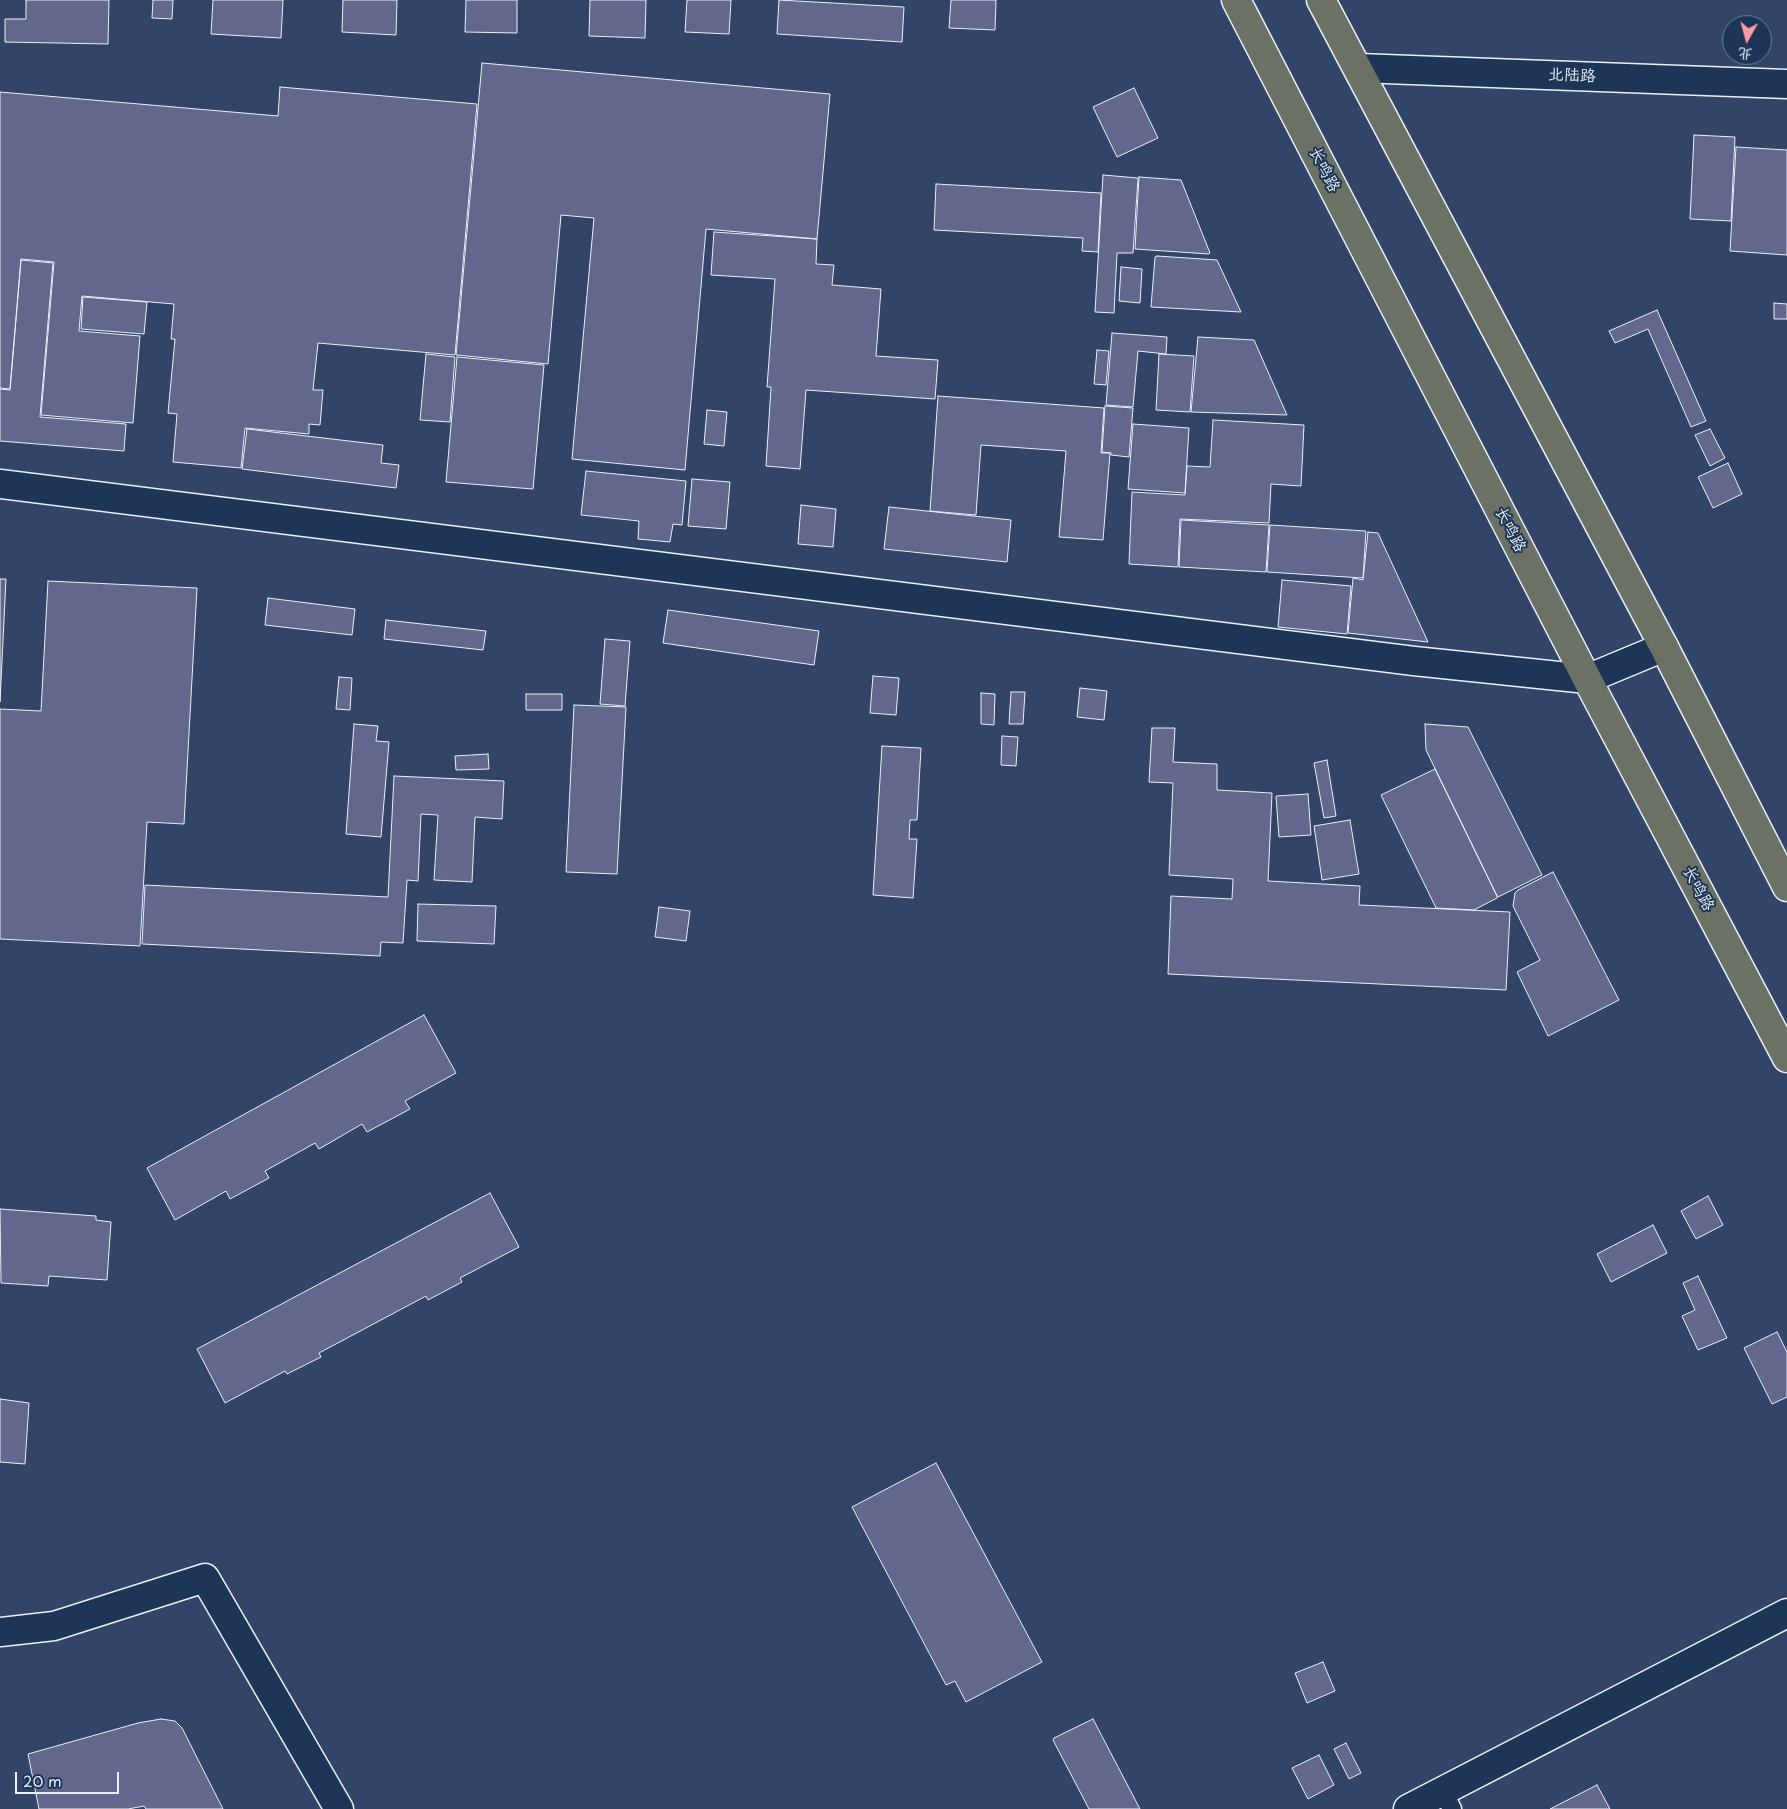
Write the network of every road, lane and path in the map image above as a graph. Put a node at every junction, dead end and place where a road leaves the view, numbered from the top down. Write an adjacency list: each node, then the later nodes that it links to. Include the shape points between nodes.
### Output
1 (1236, 0): 7 (main road, 长鸣路)
2 (1321, 0): 3 (main road)
3 (1358, 68): 4 (street, 北陆路); 6 (main road)
4 (1787, 84)
5 (0, 484): 7 (street, via 1394,659)
6 (1664, 647): 7 (street); 8 (main road)
7 (1587, 679): 9 (main road, 长鸣路)
8 (1787, 887)
9 (1787, 1058)
10 (1787, 1614): 12 (street)
11 (0, 1632): 13 (street, via 54,1626 205,1578)
12 (1447, 1800): 14 (street)
13 (339, 1809)
14 (1408, 1809)

